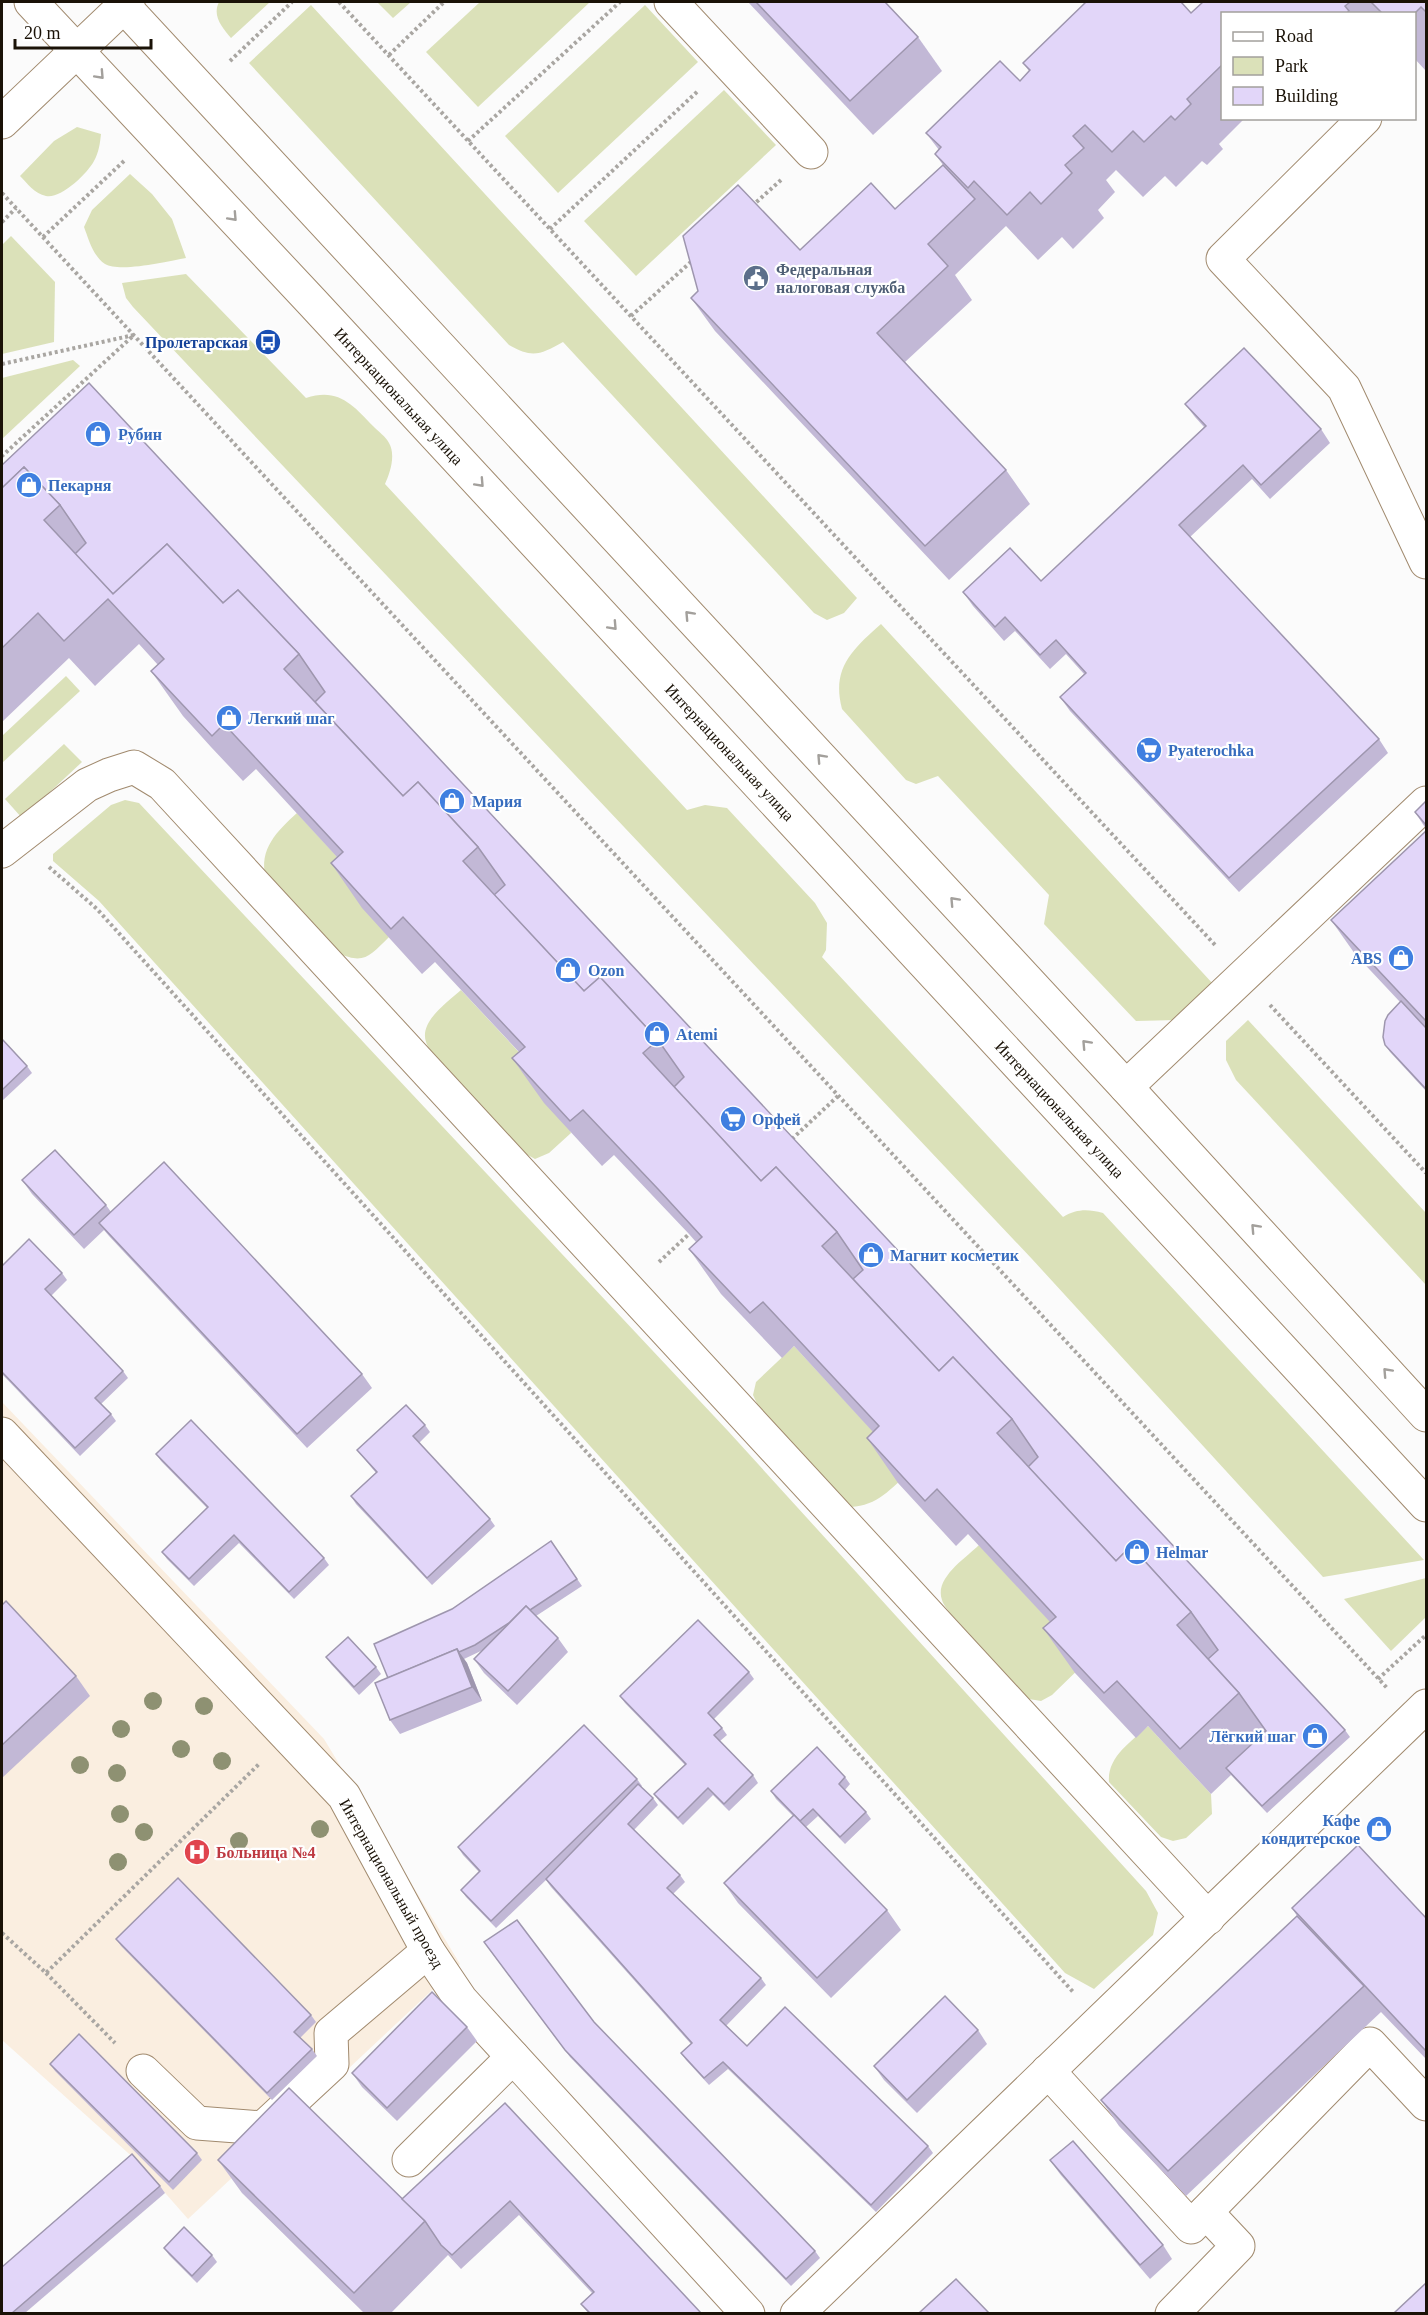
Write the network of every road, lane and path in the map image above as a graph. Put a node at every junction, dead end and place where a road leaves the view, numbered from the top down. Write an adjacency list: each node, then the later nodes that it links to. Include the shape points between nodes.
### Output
1 (31, 2): 7 (main road, Интернациональная улица)
2 (339, 2): 8 (path)
3 (444, 2): 8 (path)
4 (620, 2): 12 (path)
5 (671, 2): 9 (main road)
6 (124, 3): 7 (main road); 28 (main road, one-way to 6)
7 (77, 50): 11 (main road); 34 (main road, Интернациональная улица, one-way to 34)
8 (389, 55): 12 (path)
9 (728, 63): 13 (main road); 18 (path)
10 (1363, 120): 24 (main road, via 1223,259 1344,388)
11 (2, 122)
12 (468, 141): 18 (path)
13 (811, 152): 15 (path)
14 (2, 193): 16 (path)
15 (751, 207)
16 (16, 208): 17 (path); 21 (path)
17 (2, 222)
18 (550, 229): 20 (path)
19 (700, 254): 20 (path)
20 (631, 316): 27 (path)
21 (134, 335): 22 (path); 23 (path); 29 (path)
22 (2, 364)
23 (2, 456)
24 (1426, 562)
25 (1426, 802): 27 (main road)
26 (9, 845): 39 (main road, via 87,785 109,775 134,767 162,784); 43 (path, via 97,909)
27 (1244, 976): 28 (main road); 31 (path)
28 (1126, 1087): 32 (main road, one-way to 28)
29 (838, 1096): 30 (path); 36 (path)
30 (792, 1139)
31 (1426, 1173)
32 (1426, 1415)
33 (2, 1434): 38 (main road, Интернациональный проезд)
34 (1426, 1505)
35 (1426, 1635): 36 (path)
36 (1378, 1679): 37 (path)
37 (1420, 1712): 39 (main road)
38 (287, 1737): 41 (main road, Интернациональный проезд, via 344,1796); 42 (path)
39 (1208, 1918): 43 (main road)
40 (2, 1933): 42 (path)
41 (428, 1951): 44 (main road, Интернациональный проезд, via 461,2000); 45 (main road, via 331,2034 332,2064 263,2128 197,2123)
42 (46, 1973): 45 (path)
43 (1099, 2021): 46 (main road)
44 (513, 2057): 48 (main road); 50 (main road, Интернациональный проезд)
45 (143, 2071)
46 (1048, 2071): 49 (main road, via 1191,2227); 51 (main road)
47 (1426, 2104): 49 (main road, via 1370,2044)
48 (409, 2160)
49 (1206, 2211): 52 (main road, via 1238,2246)
50 (748, 2313)
51 (796, 2313)
52 (1172, 2313)

